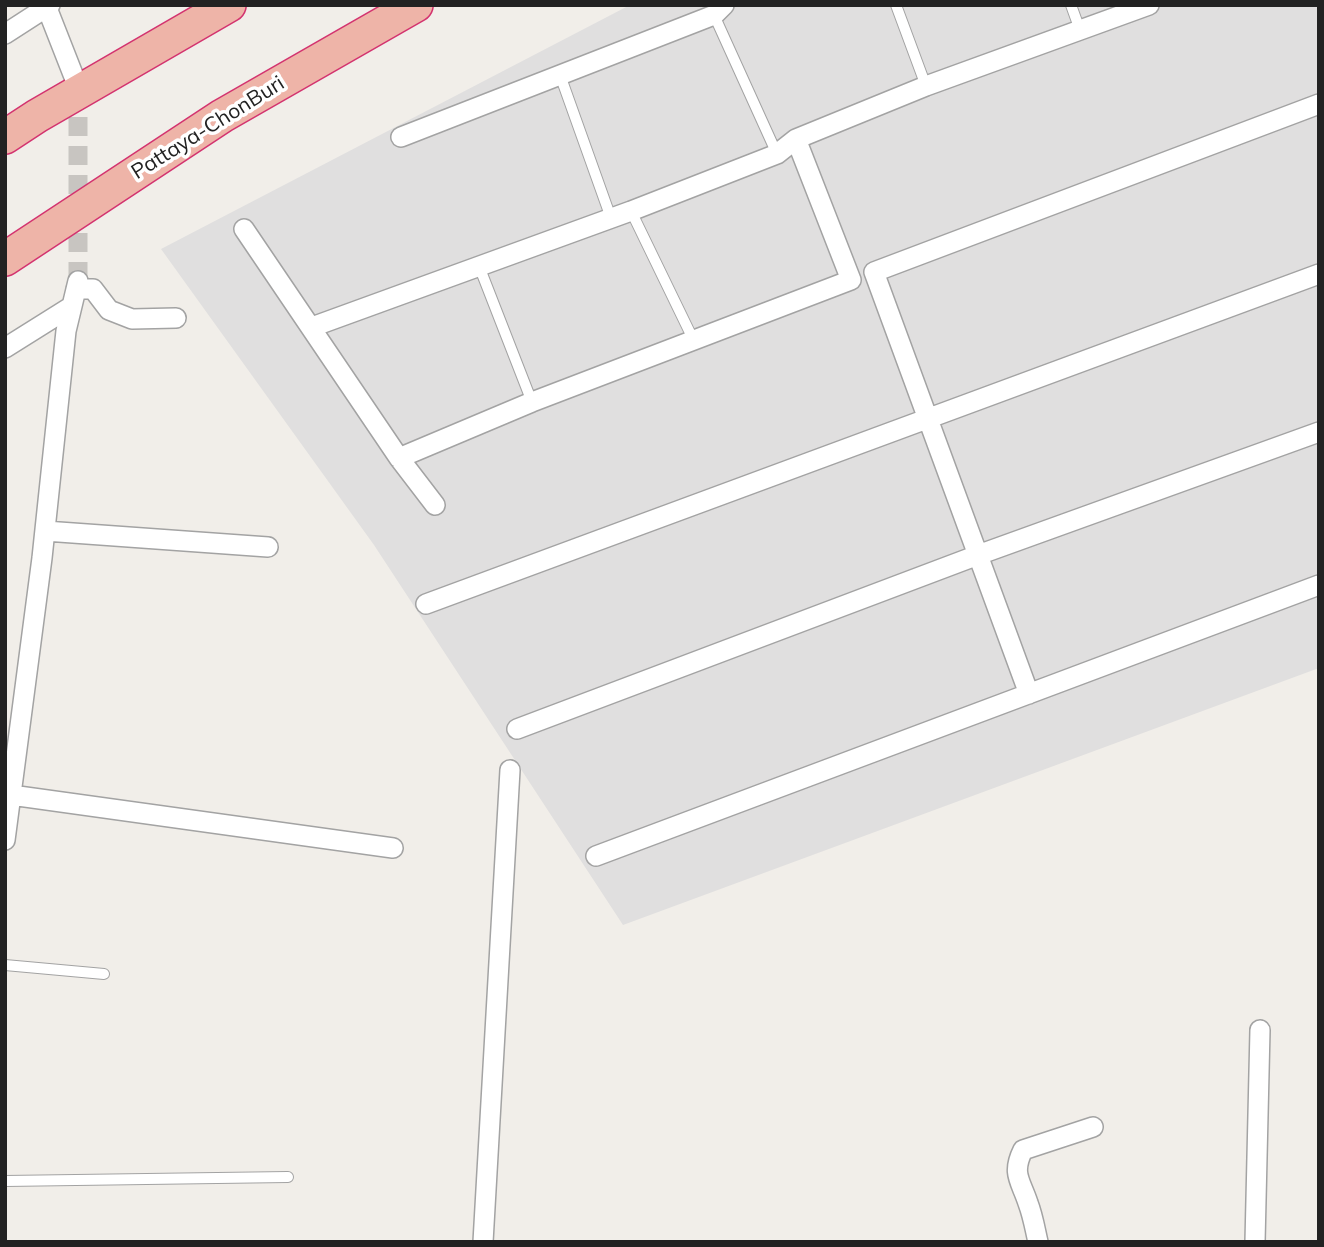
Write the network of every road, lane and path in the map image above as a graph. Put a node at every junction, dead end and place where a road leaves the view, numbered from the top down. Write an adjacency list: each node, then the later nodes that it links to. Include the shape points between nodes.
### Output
1 (229, 5): 14 (highway)
2 (416, 5): 21 (highway, Pattaya-ChonBuri, via 222,116)
3 (896, 5): 11 (lane)
4 (1071, 5): 8 (lane)
5 (1149, 5): 8 (street)
6 (49, 6): 9 (street); 12 (street)
7 (719, 10): 10 (street); 17 (lane)
8 (1080, 30): 11 (street)
9 (5, 34)
10 (560, 75): 15 (street); 19 (lane)
11 (926, 86): 16 (street)
12 (78, 87)
13 (1319, 104): 30 (street, via 874,272)
14 (5, 137)
15 (401, 137)
16 (796, 139): 17 (street); 27 (street, via 851,280)
17 (777, 154): 18 (street)
18 (631, 211): 19 (street); 27 (lane)
19 (611, 218): 22 (street)
20 (244, 229): 26 (street)
21 (5, 259)
22 (479, 265): 26 (street); 29 (lane)
23 (1319, 274): 30 (street)
24 (75, 292): 25 (street, via 93,289 109,310 132,320); 28 (street); 34 (street, via 66,331)
25 (176, 318)
26 (312, 327): 32 (street)
27 (694, 341): 29 (street)
28 (5, 348)
29 (532, 402): 32 (street)
30 (929, 417): 36 (street); 38 (street)
31 (1319, 432): 36 (street)
32 (399, 458): 33 (street)
33 (435, 505)
34 (45, 531): 35 (street); 42 (street)
35 (268, 548)
36 (978, 555): 39 (street); 40 (street)
37 (1319, 585): 39 (street)
38 (426, 604)
39 (1029, 694): 45 (street)
40 (517, 729)
41 (510, 770): 52 (street)
42 (11, 795): 43 (street); 44 (street)
43 (5, 840)
44 (393, 848)
45 (596, 856)
46 (5, 965): 47 (lane)
47 (104, 974)
48 (1260, 1030): 54 (street)
49 (1093, 1127): 53 (street, via 1023,1150 1017,1162 1017,1176)
50 (288, 1177): 51 (lane)
51 (5, 1181)
52 (483, 1242)
53 (1038, 1242)
54 (1255, 1242)

